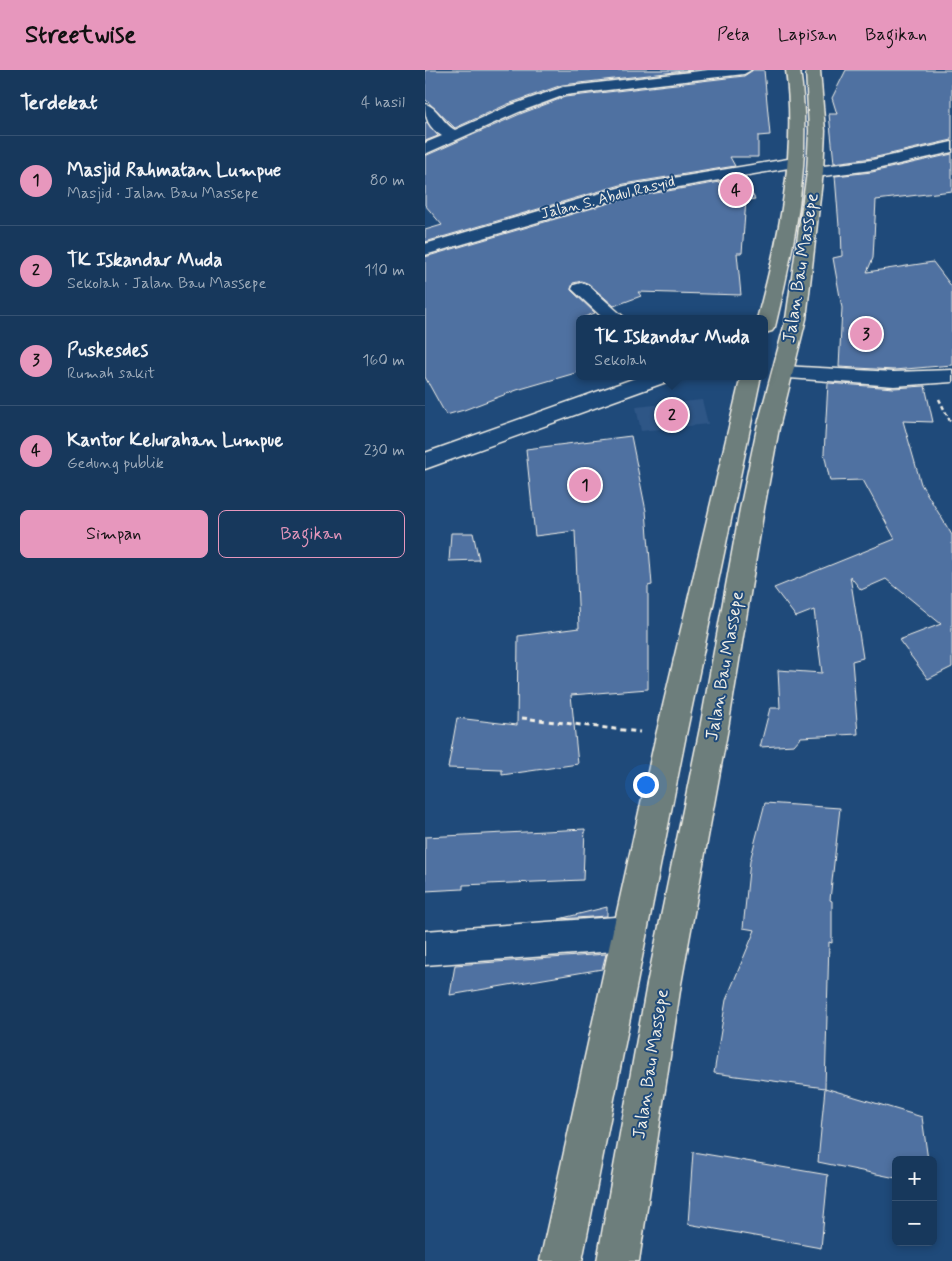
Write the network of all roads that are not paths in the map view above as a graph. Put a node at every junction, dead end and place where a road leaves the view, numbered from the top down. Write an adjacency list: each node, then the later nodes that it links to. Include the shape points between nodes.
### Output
1 (626, 70): 6 (street)
2 (744, 70): 6 (street)
3 (793, 70): 12 (highway, Jalan Bau Massepe, via 798,105 797,153)
4 (813, 70): 12 (highway, Jalan Bau Massepe, via 817,131)
5 (570, 76): 7 (street)
6 (637, 82): 7 (street)
7 (583, 88): 9 (street, via 539,99)
8 (425, 108): 9 (street, via 440,128)
9 (454, 136): 11 (street)
10 (952, 147): 12 (street, Jalan S. Abdul Rasyid, via 863,166)
11 (425, 149)
12 (805, 167): 13 (street, Jalan S. Abdul Rasyid, via 699,177 626,191); 16 (highway, Jalan Bau Massepe); 17 (highway, Jalan Bau Massepe, via 796,319)
13 (425, 250)
14 (581, 289): 15 (street)
15 (611, 315)
16 (768, 315)
17 (783, 372): 18 (street, via 894,379); 25 (highway, Jalan Bau Massepe, via 752,509 715,728 664,984)
18 (952, 376)
19 (648, 380): 21 (street)
20 (750, 380): 22 (highway, Jalan Bau Massepe)
21 (425, 461)
22 (629, 933): 23 (street); 24 (highway, Jalan Bau Massepe)
23 (425, 948)
24 (561, 1261)
25 (619, 1261)

